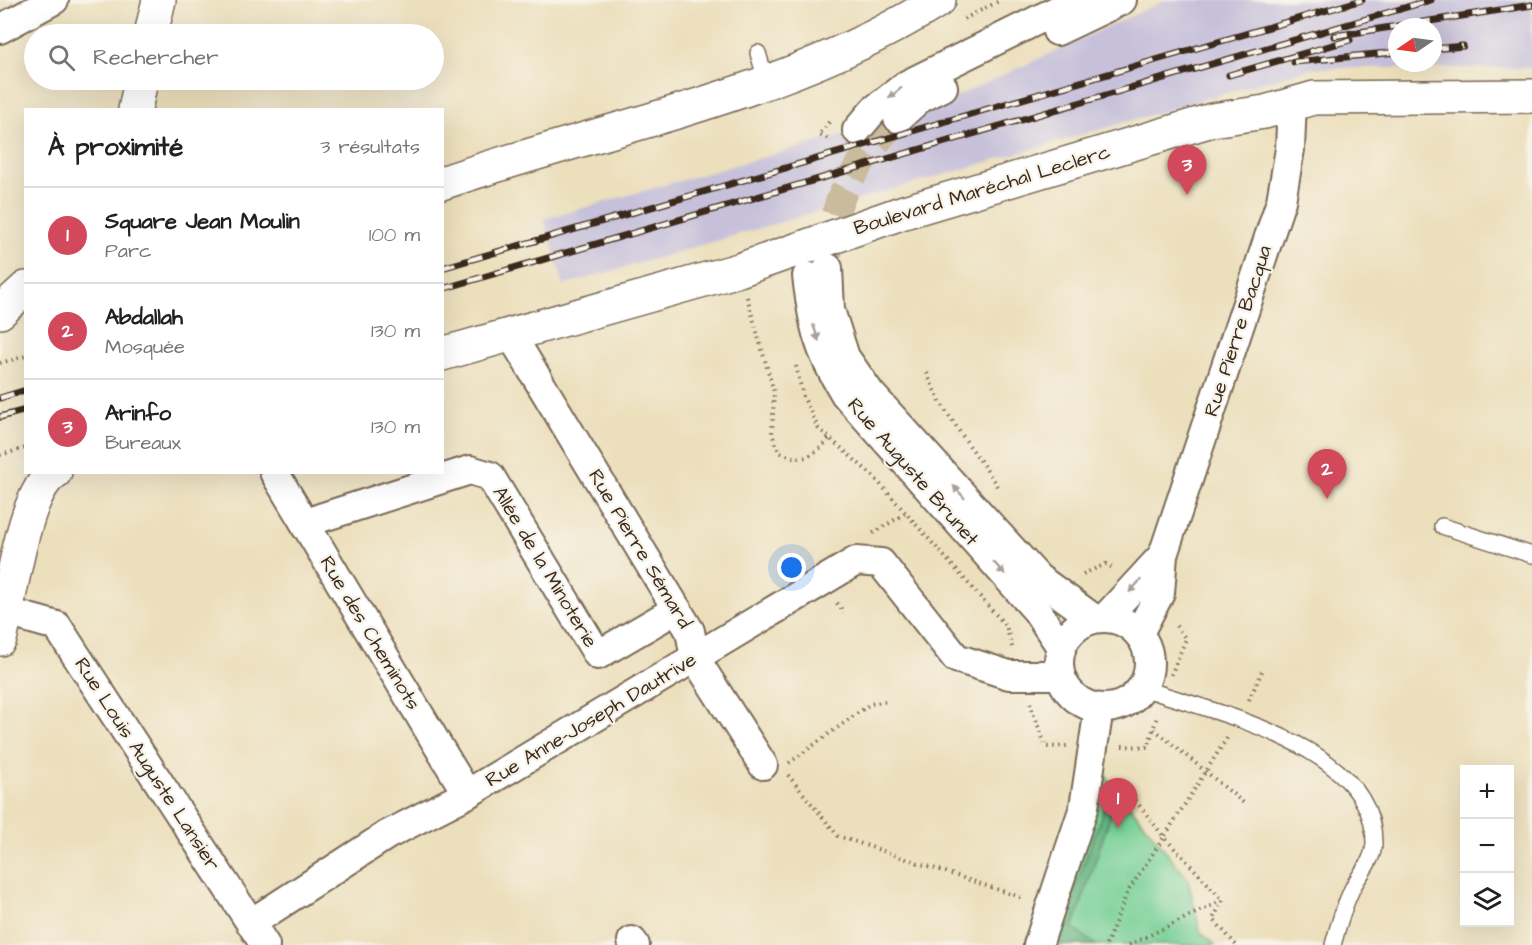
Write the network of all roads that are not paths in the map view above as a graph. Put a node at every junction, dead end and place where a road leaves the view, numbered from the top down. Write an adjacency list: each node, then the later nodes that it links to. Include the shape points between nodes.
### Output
1 (159, 0): 6 (street)
2 (939, 0): 14 (street, via 840,54 762,67 696,106)
3 (1078, 0): 13 (street, one-way to 13, via 906,84)
4 (1122, 0): 12 (street, via 919,99)
5 (43, 2): 7 (street)
6 (153, 24)
7 (0, 29)
8 (139, 90): 11 (street)
9 (1532, 96): 10 (street, Boulevard Maréchal Leclerc, via 1334,97)
10 (1292, 102): 19 (street, Boulevard Maréchal Leclerc, via 1212,120 901,213 739,270); 25 (street, Rue Pierre Bacqua, via 1290,149 1281,201)
11 (135, 108)
12 (898, 118)
13 (857, 130)
14 (444, 182)
15 (24, 290): 16 (street)
16 (0, 312)
17 (24, 319): 18 (street)
18 (0, 325)
19 (511, 335): 20 (street, Boulevard Maréchal Leclerc); 27 (street, Rue Pierre Sémard)
20 (444, 353)
21 (52, 474): 29 (street, via 37,490)
22 (275, 474): 24 (street, Rue des Cheminots)
23 (1442, 526): 26 (lane)
24 (306, 527): 27 (street, Allée de la Minoterie, via 321,518 470,470 490,476 598,655); 37 (street, Rue des Cheminots)
25 (1163, 555): 28 (street, Rue Pierre Bacqua, one-way to 28); 30 (street, Rue Pierre Bacqua, via 1160,593)
26 (1532, 555)
27 (677, 609): 32 (street, Rue Pierre Sémard, via 690,631)
28 (1099, 618): 30 (street, via 1124,622); 31 (street, via 1073,629); 31 (street, Rue Auguste Brunet, one-way to 31, via 1038,578 870,393 845,357 817,272 813,326 828,367 845,394 1038,611)
29 (4, 626): 38 (street, Rue Louis Auguste Lansier, via 57,626)
30 (1139, 633): 34 (street, via 1149,652)
31 (1061, 647): 33 (street)
32 (695, 658): 33 (street, Rue Anne-Joseph Dautrive, via 856,561 881,563 956,658 1009,675); 36 (street, Rue Pierre Sémard); 37 (street, Rue Anne-Joseph Dautrive)
33 (1060, 675): 35 (street, via 1070,694)
34 (1143, 688): 35 (street, via 1123,704); 40 (lane, via 1265,728 1331,764 1354,786 1369,813 1374,845 1365,871 1353,887)
35 (1099, 708): 39 (street, via 1084,807)
36 (763, 765)
37 (467, 794): 38 (street, Rue Anne-Joseph Dautrive, via 387,835)
38 (258, 934)
39 (1038, 945)
40 (1333, 945)

